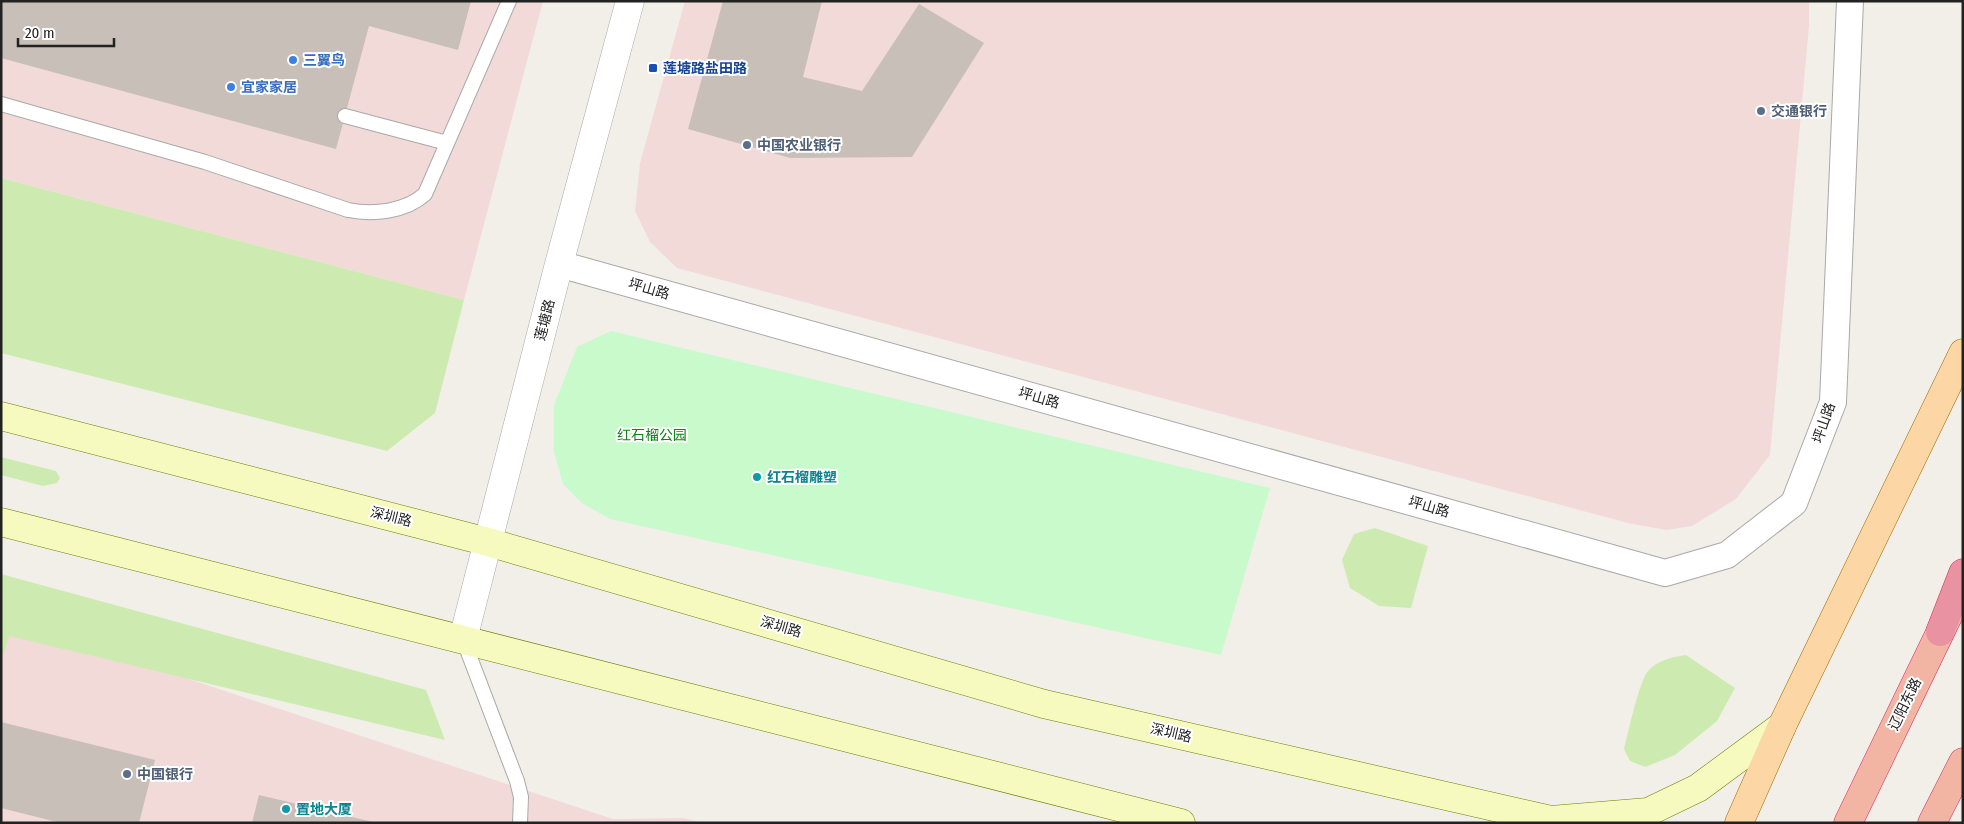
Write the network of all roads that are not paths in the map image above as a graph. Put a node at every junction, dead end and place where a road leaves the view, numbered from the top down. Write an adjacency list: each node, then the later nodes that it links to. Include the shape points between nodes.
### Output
1 (509, 1): 6 (lane)
2 (630, 1): 7 (street, 莲塘路)
3 (1850, 1): 7 (street, 坪山路, via 1833,402 1794,503 1728,554 1666,573)
4 (1, 104): 6 (lane, via 205,162 357,212 397,210 420,198)
5 (345, 116): 6 (lane)
6 (447, 143)
7 (559, 264): 11 (street, 莲塘路)
8 (1963, 353): 16 (main road)
9 (1, 416): 11 (main road, 深圳路)
10 (1, 522): 15 (main road)
11 (488, 542): 15 (street, 莲塘路); 18 (main road, 深圳路, via 1044,704)
12 (1963, 573): 14 (highway)
13 (1963, 586): 14 (highway, 辽阳东路)
14 (1940, 632): 22 (highway, 辽阳东路)
15 (463, 639): 19 (lane, via 518,781); 20 (main road)
16 (1782, 726): 18 (main road, 深圳路, via 1698,788 1648,812); 21 (main road)
17 (1963, 762): 23 (highway)
18 (1558, 821)
19 (520, 823)
20 (1181, 823)
21 (1739, 823)
22 (1848, 823)
23 (1932, 823)

